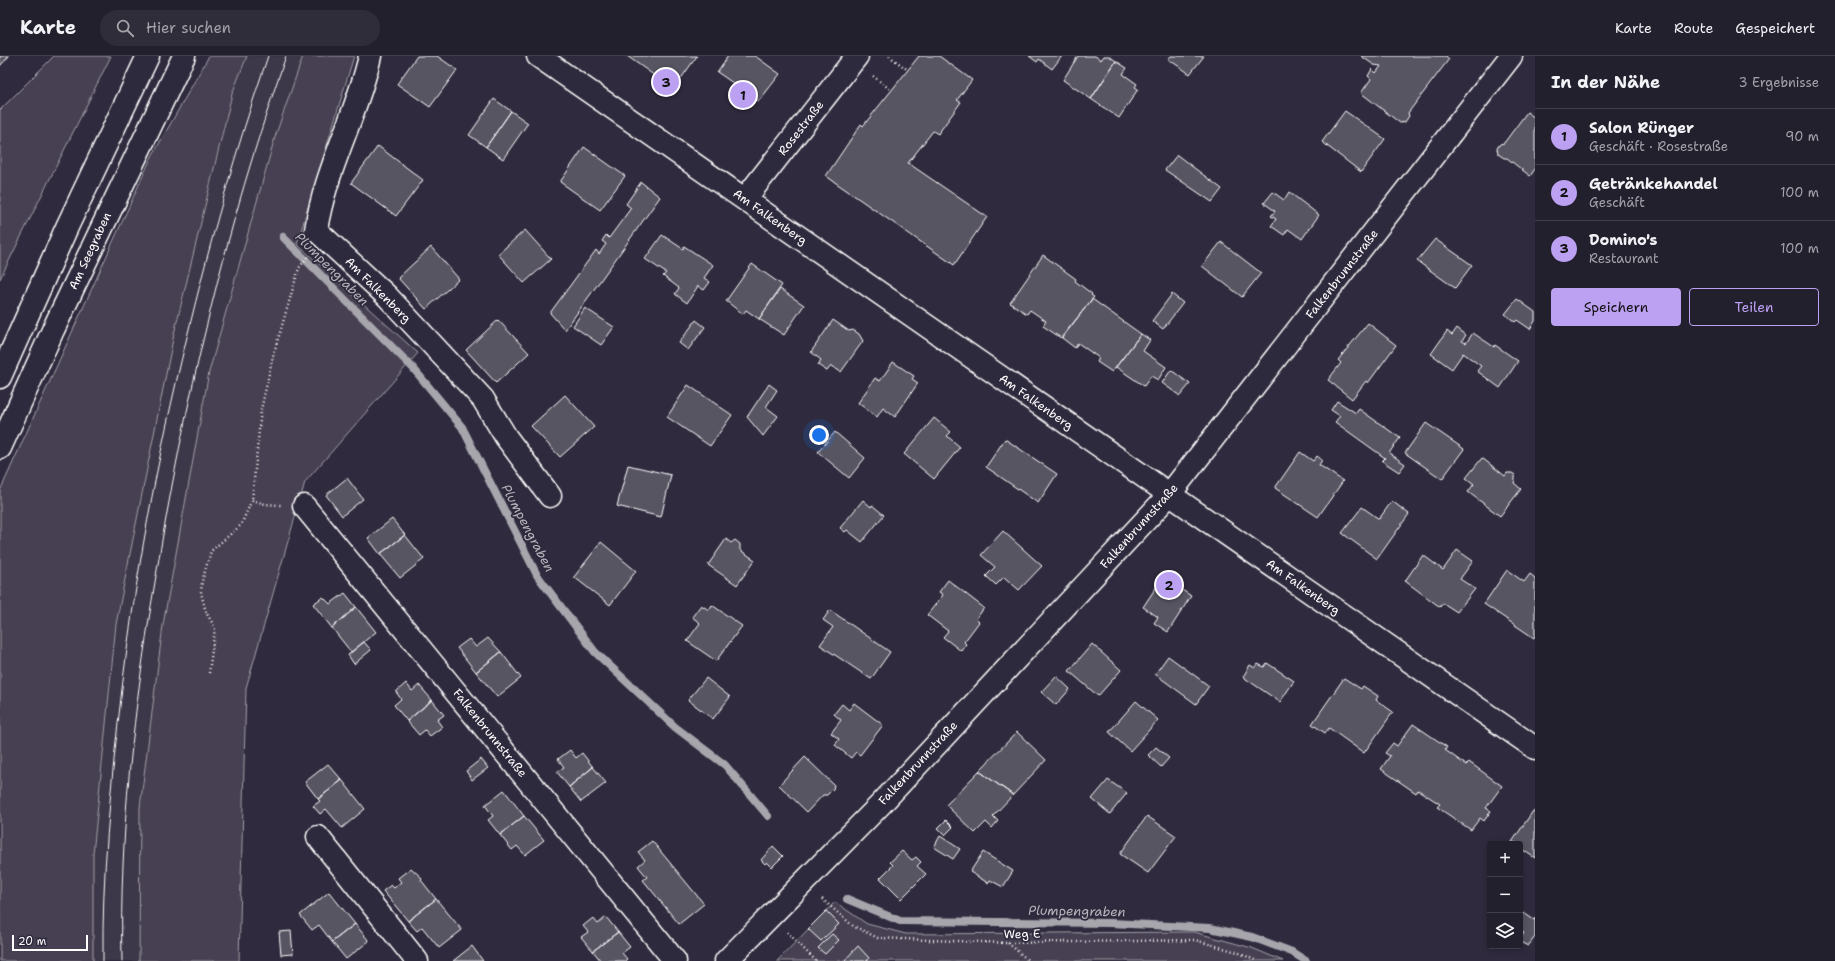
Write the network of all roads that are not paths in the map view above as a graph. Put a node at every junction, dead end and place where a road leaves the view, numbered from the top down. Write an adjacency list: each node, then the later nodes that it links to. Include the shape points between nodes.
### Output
1 (148, 56): 8 (street, via 80,198)
2 (184, 56): 9 (street, Am Seegraben, via 53,330)
3 (370, 56): 11 (street, Am Falkenberg, via 365,80 320,205 316,230 387,296 484,399 506,437)
4 (538, 56): 7 (street, Am Falkenberg)
5 (857, 56): 7 (street, Rosestraße)
6 (1510, 56): 10 (street, Falkenbrunnstraße)
7 (745, 199): 10 (street, Am Falkenberg)
8 (0, 377)
9 (0, 448)
10 (1169, 494): 13 (street, Am Falkenberg); 17 (street, Falkenbrunnstraße, via 880,805)
11 (550, 496)
12 (304, 506): 16 (street, Falkenbrunnstraße)
13 (1535, 748)
14 (318, 837): 15 (street)
15 (417, 961)
16 (676, 961)
17 (726, 961)

